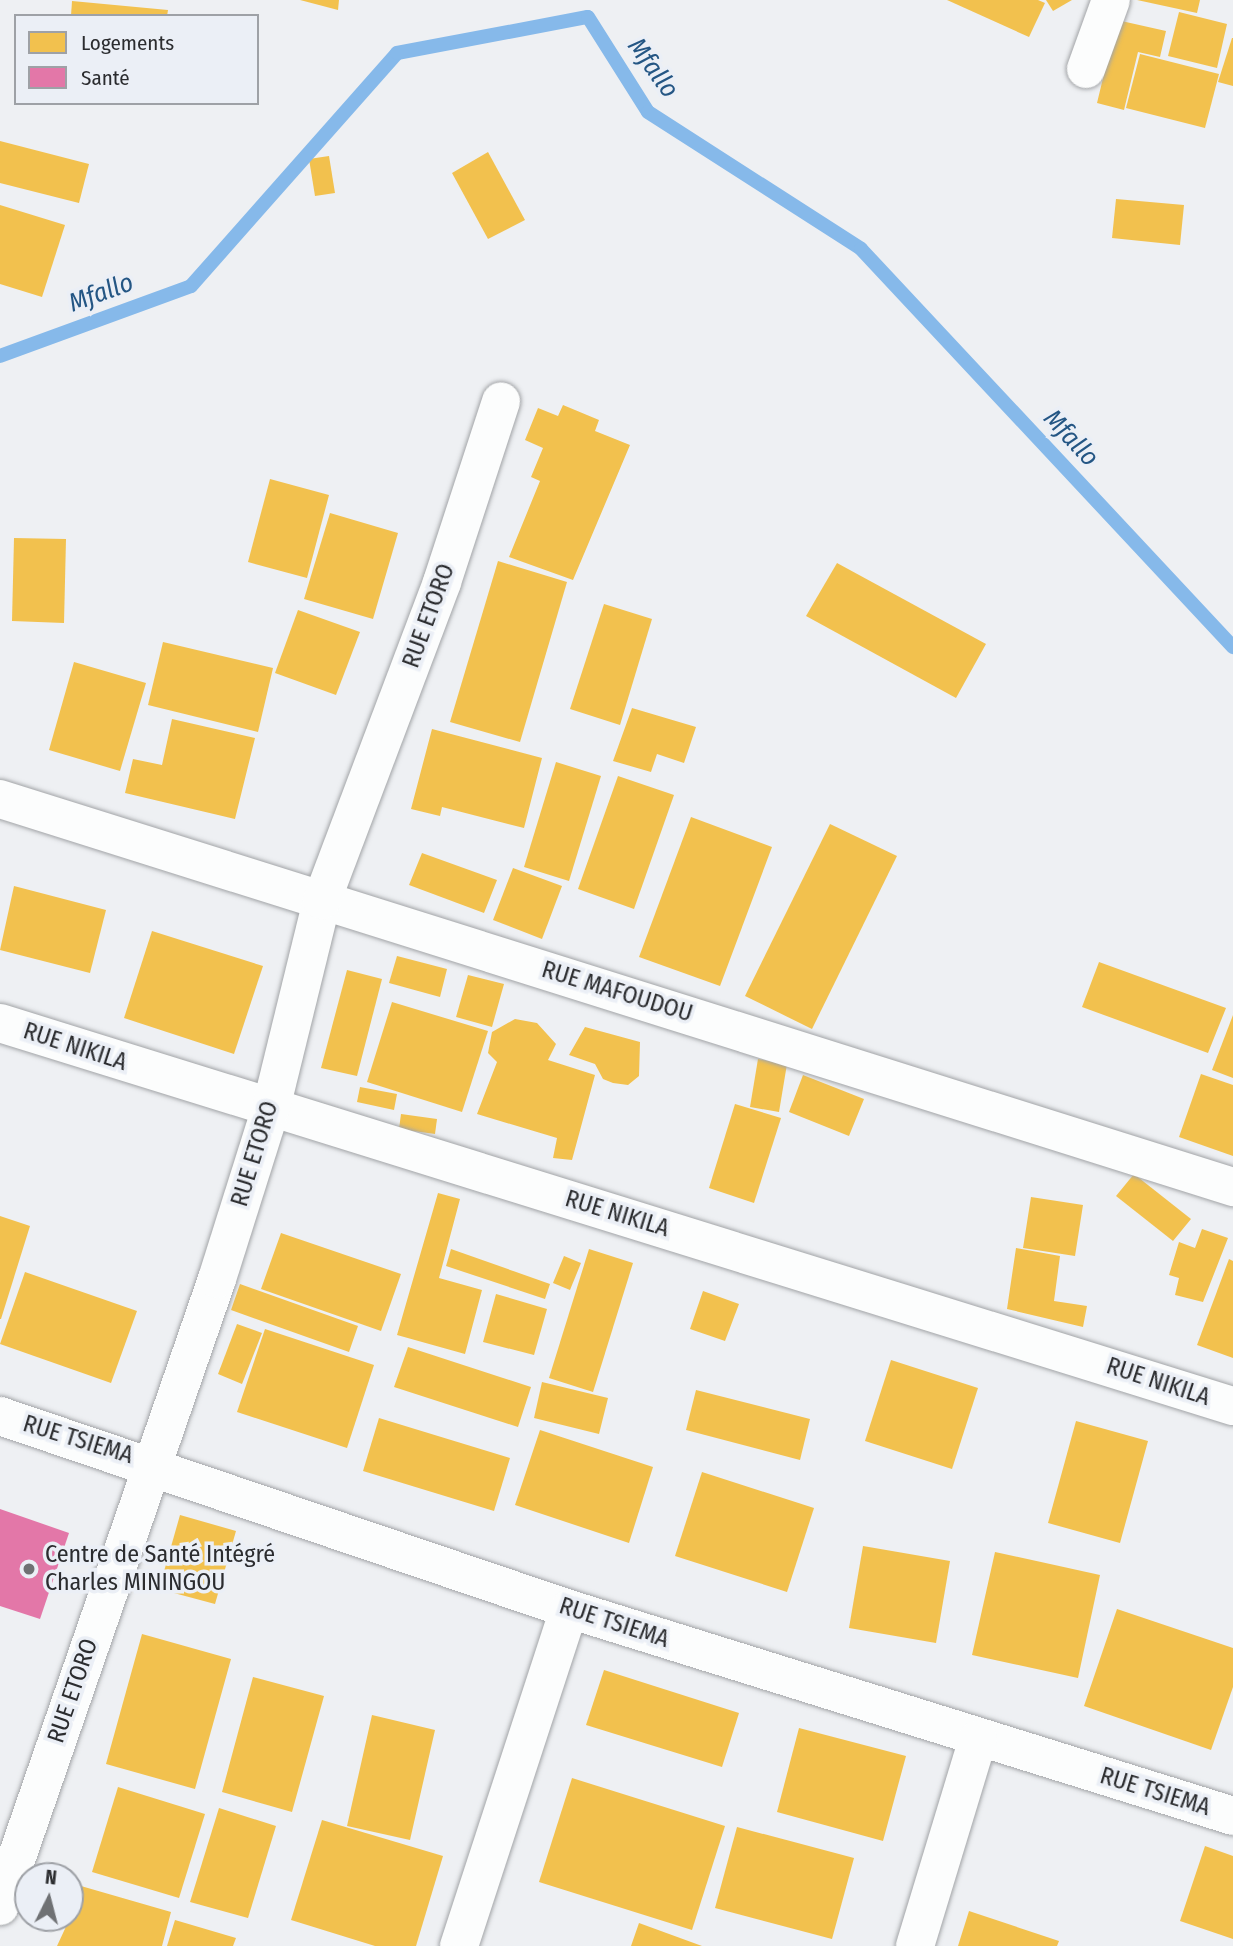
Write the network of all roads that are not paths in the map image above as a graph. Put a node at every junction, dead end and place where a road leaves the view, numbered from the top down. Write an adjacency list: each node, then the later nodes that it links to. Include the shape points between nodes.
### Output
1 (1111, 0): 2 (street)
2 (1086, 69)
3 (500, 401): 5 (street, RUE ETORO, via 442,582)
4 (0, 799): 5 (street, RUE MAFOUDOU)
5 (322, 900): 7 (street, RUE ETORO); 8 (street, RUE MAFOUDOU)
6 (0, 1023): 7 (street, RUE NIKILA)
7 (271, 1108): 9 (street, RUE NIKILA); 11 (street, RUE ETORO)
8 (1233, 1187)
9 (1233, 1406)
10 (0, 1416): 11 (street, RUE TSIEMA)
11 (150, 1462): 12 (street, RUE TSIEMA); 15 (street, RUE ETORO)
12 (569, 1609): 13 (street, RUE TSIEMA); 16 (street)
13 (978, 1739): 14 (street, RUE TSIEMA); 17 (street)
14 (1233, 1816)
15 (0, 1906)
16 (458, 1946)
17 (915, 1946)

